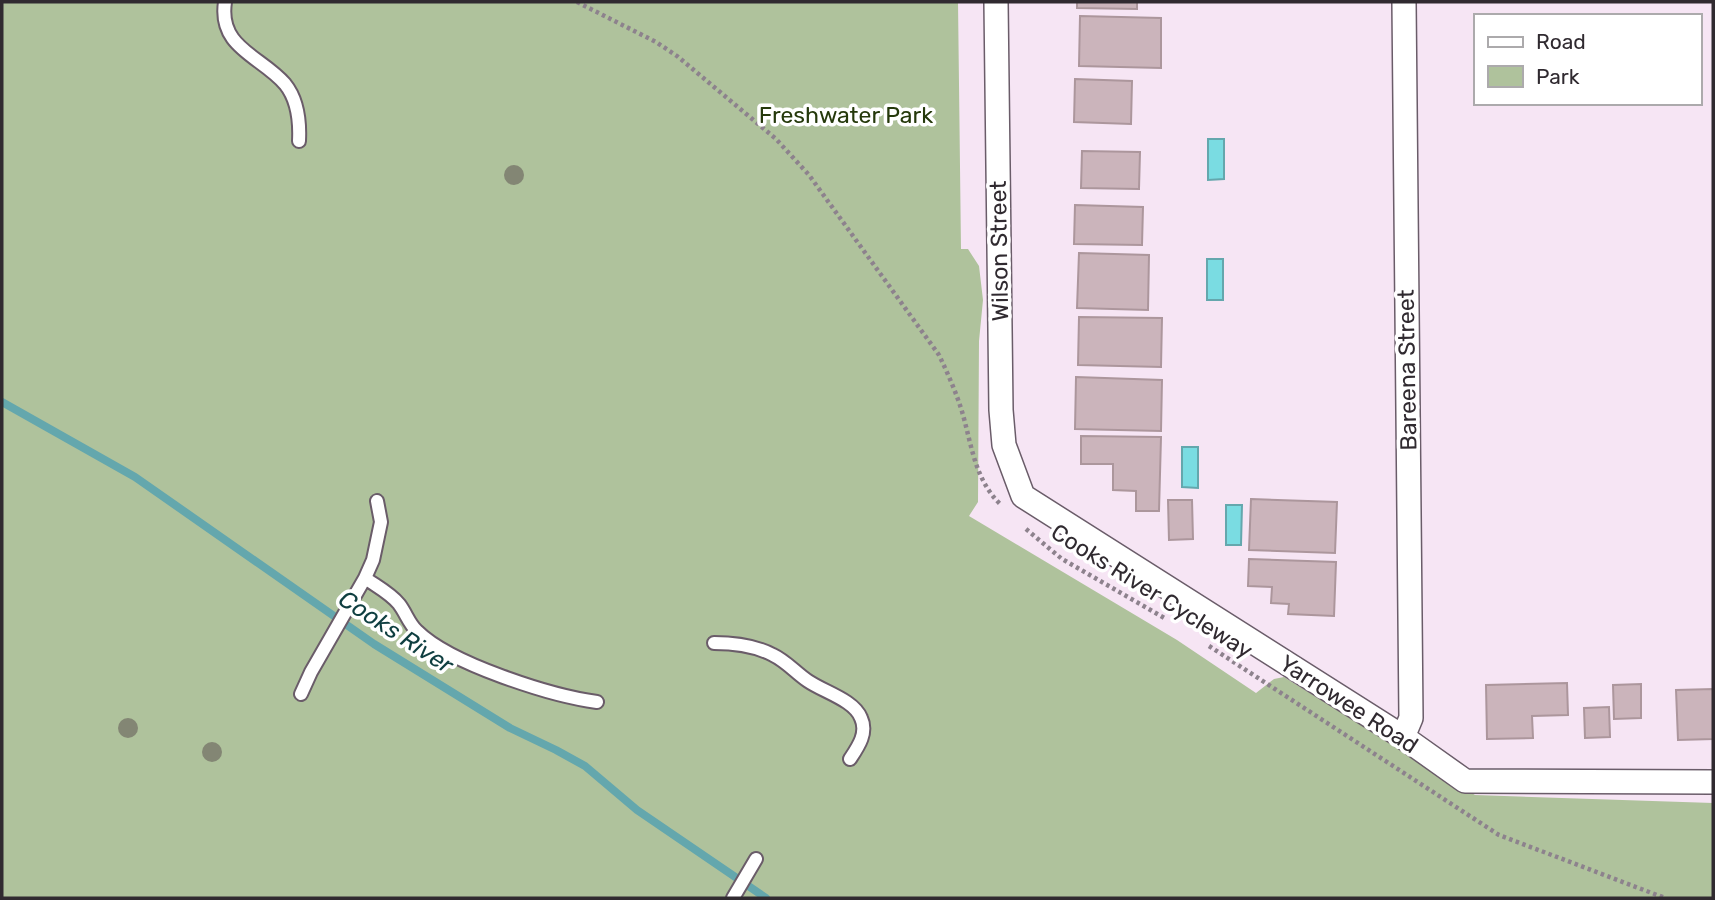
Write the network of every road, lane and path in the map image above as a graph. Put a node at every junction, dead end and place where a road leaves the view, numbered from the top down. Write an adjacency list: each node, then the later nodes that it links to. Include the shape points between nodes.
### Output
1 (225, 2): 5 (lane, via 224,16 236,44 277,76 292,96)
2 (577, 2): 8 (path, via 677,56 776,139 809,175 939,355 953,384 975,464)
3 (996, 2): 6 (street, Wilson Street, via 1001,411 1004,445)
4 (1404, 2): 16 (street, Bareena Street, via 1411,718)
5 (299, 141)
6 (1023, 496): 16 (street, Yarrowee Road)
7 (377, 501): 10 (lane, via 381,522)
8 (1001, 505)
9 (1025, 529): 11 (path, Cooks River Cycleway, via 1062,558)
10 (365, 578): 14 (lane); 15 (lane, via 399,604 418,632 435,645 540,689)
11 (1167, 619)
12 (1201, 640): 21 (path, Cooks River Cycleway, via 1499,835)
13 (714, 643): 17 (lane, via 774,655 857,711 862,737)
14 (302, 694)
15 (597, 702)
16 (1403, 737): 18 (street, Yarrowee Road, via 1465,780)
17 (850, 759)
18 (1713, 782)
19 (757, 859): 20 (lane)
20 (733, 898)
21 (1665, 898)

